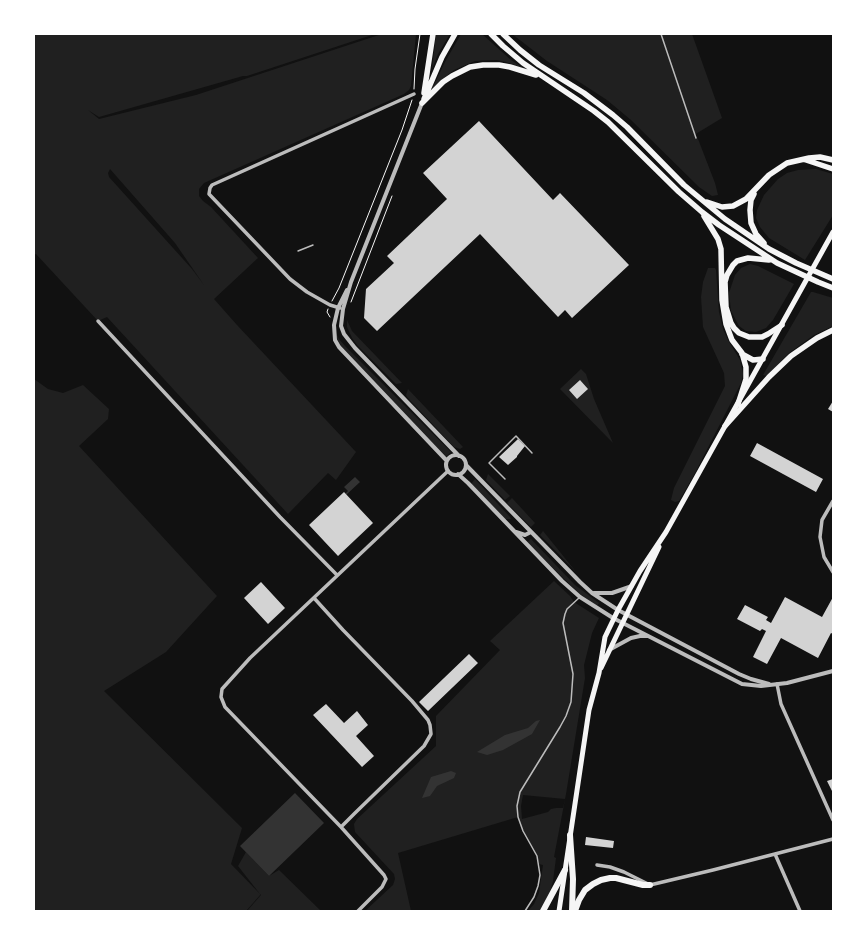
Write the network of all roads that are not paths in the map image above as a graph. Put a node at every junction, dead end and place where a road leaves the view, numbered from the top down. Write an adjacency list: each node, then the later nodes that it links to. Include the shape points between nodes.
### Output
1 (433, 34): 8 (highway)
2 (455, 34): 8 (highway)
3 (491, 34): 6 (highway)
4 (502, 34): 14 (highway, via 534,61 613,115)
5 (661, 34): 9 (lane)
6 (544, 78): 8 (highway, via 510,66 470,67 443,82); 15 (highway, via 608,122)
7 (414, 94): 24 (street, via 210,188 209,194 290,279 307,292)
8 (422, 103): 22 (street)
9 (696, 138)
10 (802, 159): 11 (highway); 12 (highway); 13 (highway, via 775,170)
11 (833, 160)
12 (833, 169)
13 (755, 191): 14 (highway, via 728,208 715,206); 18 (highway, via 751,205 751,223 756,234)
14 (697, 196): 18 (highway, via 724,219)
15 (702, 212): 20 (highway); 29 (highway, via 720,243 723,314 732,340)
16 (833, 232): 27 (main road)
17 (313, 245): 19 (lane)
18 (769, 249): 21 (highway)
19 (298, 251)
20 (777, 262): 23 (highway); 27 (highway, via 754,258 737,261 727,275 726,307 734,328 749,338 762,337)
21 (833, 279)
22 (351, 282): 24 (street); 25 (street)
23 (833, 288)
24 (338, 308): 25 (street); 35 (street, via 334,325 335,340 339,347)
25 (343, 309): 34 (street, via 341,326 349,342)
26 (98, 321): 45 (street)
27 (782, 325): 30 (main road)
28 (833, 330): 32 (highway, via 791,356)
29 (742, 353): 30 (highway, via 753,360); 31 (highway, via 747,373)
30 (763, 359): 31 (main road)
31 (738, 404): 32 (main road)
32 (726, 426): 43 (main road)
33 (532, 452): 39 (lane, via 516,436 488,463)
34 (459, 456): 35 (street, via 453,456); 36 (street)
35 (447, 461): 37 (street)
36 (466, 465): 38 (street); 42 (street)
37 (448, 471): 38 (street); 45 (street)
38 (458, 474): 41 (street)
39 (505, 479)
40 (833, 501): 44 (street, via 822,520 820,537 824,557)
41 (512, 530): 42 (street, via 521,535 528,535); 48 (street)
42 (530, 532): 47 (street)
43 (666, 532): 46 (main road); 51 (main road)
44 (833, 572)
45 (337, 575): 49 (street)
46 (632, 586): 47 (street, via 612,593); 50 (main road)
47 (592, 593): 50 (street)
48 (580, 597): 52 (street); 68 (lane, via 567,609 563,623 573,674 571,702 560,727 520,792 517,806 523,831 537,856 540,875 534,897)
49 (314, 598): 60 (street, via 412,701 430,725 431,734 424,746); 60 (street, via 245,664 222,689 221,697 225,707)
50 (618, 610): 51 (street); 52 (main road)
51 (626, 614): 53 (main road); 58 (street, via 738,674)
52 (614, 618): 53 (street); 57 (main road, via 603,644)
53 (622, 623): 54 (street); 55 (main road)
54 (651, 636): 55 (street, via 636,636); 58 (street, via 738,682 753,686)
55 (609, 650): 57 (main road)
56 (833, 671): 58 (street)
57 (599, 673): 61 (main road, via 589,710)
58 (775, 684): 59 (street, via 781,704)
59 (833, 820)
60 (341, 828): 67 (street, via 386,879 382,887)
61 (570, 835): 65 (main road); 71 (highway)
62 (833, 839): 63 (street)
63 (775, 854): 66 (street); 73 (street)
64 (597, 865): 66 (street, via 624,872)
65 (565, 870): 69 (highway); 70 (main road)
66 (650, 885): 72 (highway, via 616,878 602,880 585,890)
67 (358, 911)
68 (524, 911)
69 (543, 911)
70 (559, 911)
71 (572, 911)
72 (575, 911)
73 (800, 911)

